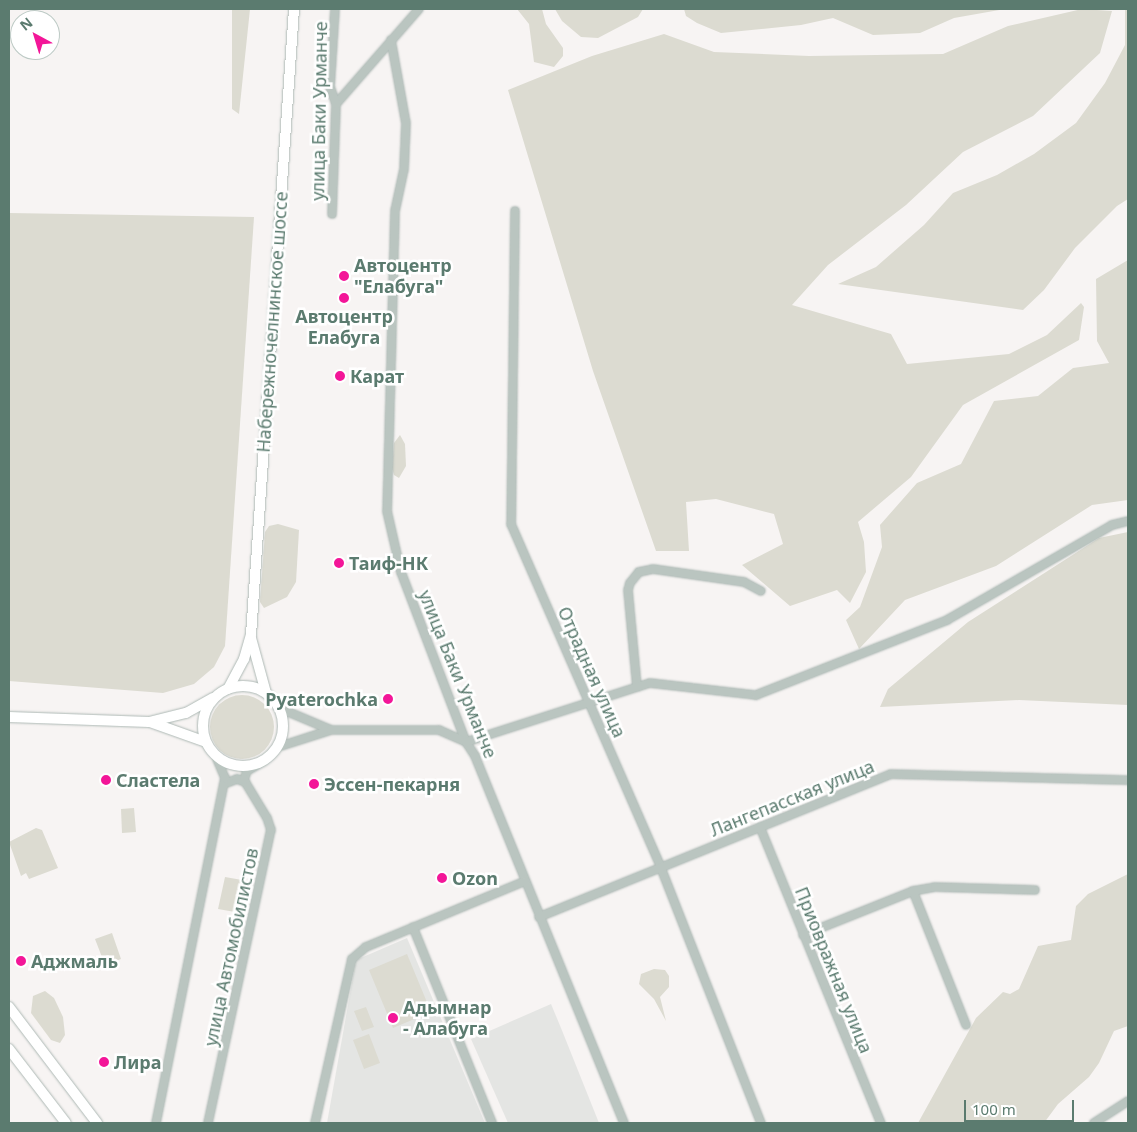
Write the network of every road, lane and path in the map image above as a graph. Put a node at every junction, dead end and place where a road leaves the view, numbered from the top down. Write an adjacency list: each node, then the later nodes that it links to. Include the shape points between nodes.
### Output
1 (294, 9): 10 (main road, Набережночелнинское шоссе)
2 (336, 9): 5 (street, улица Баки Урманче, via 330,87)
3 (419, 9): 4 (street)
4 (391, 40): 5 (street); 21 (street, улица Баки Урманче, via 406,123 404,170 395,211 387,511 401,572)
5 (336, 104): 7 (street, улица Баки Урманче)
6 (515, 211): 15 (street, Отрадная улица, via 511,524)
7 (332, 214)
8 (1128, 521): 11 (street, via 1112,525 947,620 756,695 743,696 661,683)
9 (761, 591): 11 (street, via 744,582 645,570 634,576 628,590)
10 (250, 635): 12 (main road, Набережночелнинское шоссе, via 244,659); 13 (main road, Набережночелнинское шоссе)
11 (637, 687): 15 (street)
12 (228, 689): 13 (main road, via 248,686); 14 (main road)
13 (266, 693): 16 (main road)
14 (216, 696): 18 (main road, via 186,713); 20 (main road, via 206,713)
15 (588, 703): 21 (street); 29 (street, Отрадная улица)
16 (280, 708): 19 (street); 22 (main road, via 284,728)
17 (9, 717): 18 (main road)
18 (149, 722): 20 (main road)
19 (331, 730): 21 (street, via 439,730); 22 (street)
20 (206, 742): 23 (main road)
21 (466, 742): 30 (street, улица Баки Урманче, via 475,756)
22 (278, 747): 24 (main road)
23 (216, 755): 24 (main road, via 239,766); 27 (street, via 225,771)
24 (264, 761): 26 (street, via 247,771)
25 (1128, 780): 28 (street, Лангепасская улица, via 891,774)
26 (245, 782): 27 (street, via 237,779); 43 (street, улица Автомобилистов, via 268,818 271,830)
27 (224, 784): 42 (street)
28 (760, 827): 29 (street, Лангепасская улица); 35 (street, Приовражная улица)
29 (661, 868): 33 (street, Лангепасская улица); 47 (street, Отрадная улица)
30 (525, 881): 33 (street, улица Баки Урманче); 34 (street)
31 (1035, 890): 32 (street, via 935,887)
32 (913, 891): 35 (street); 37 (street)
33 (539, 917): 46 (street, улица Баки Урманче)
34 (413, 927): 44 (street, via 366,947 352,959); 45 (street)
35 (803, 936): 48 (street, Приовражная улица)
36 (9, 1007): 41 (main road)
37 (966, 1025)
38 (9, 1049): 40 (main road)
39 (1128, 1101): 49 (street)
40 (66, 1123)
41 (97, 1123)
42 (156, 1123)
43 (208, 1123)
44 (315, 1123)
45 (492, 1123)
46 (624, 1123)
47 (760, 1123)
48 (881, 1123)
49 (1094, 1123)

